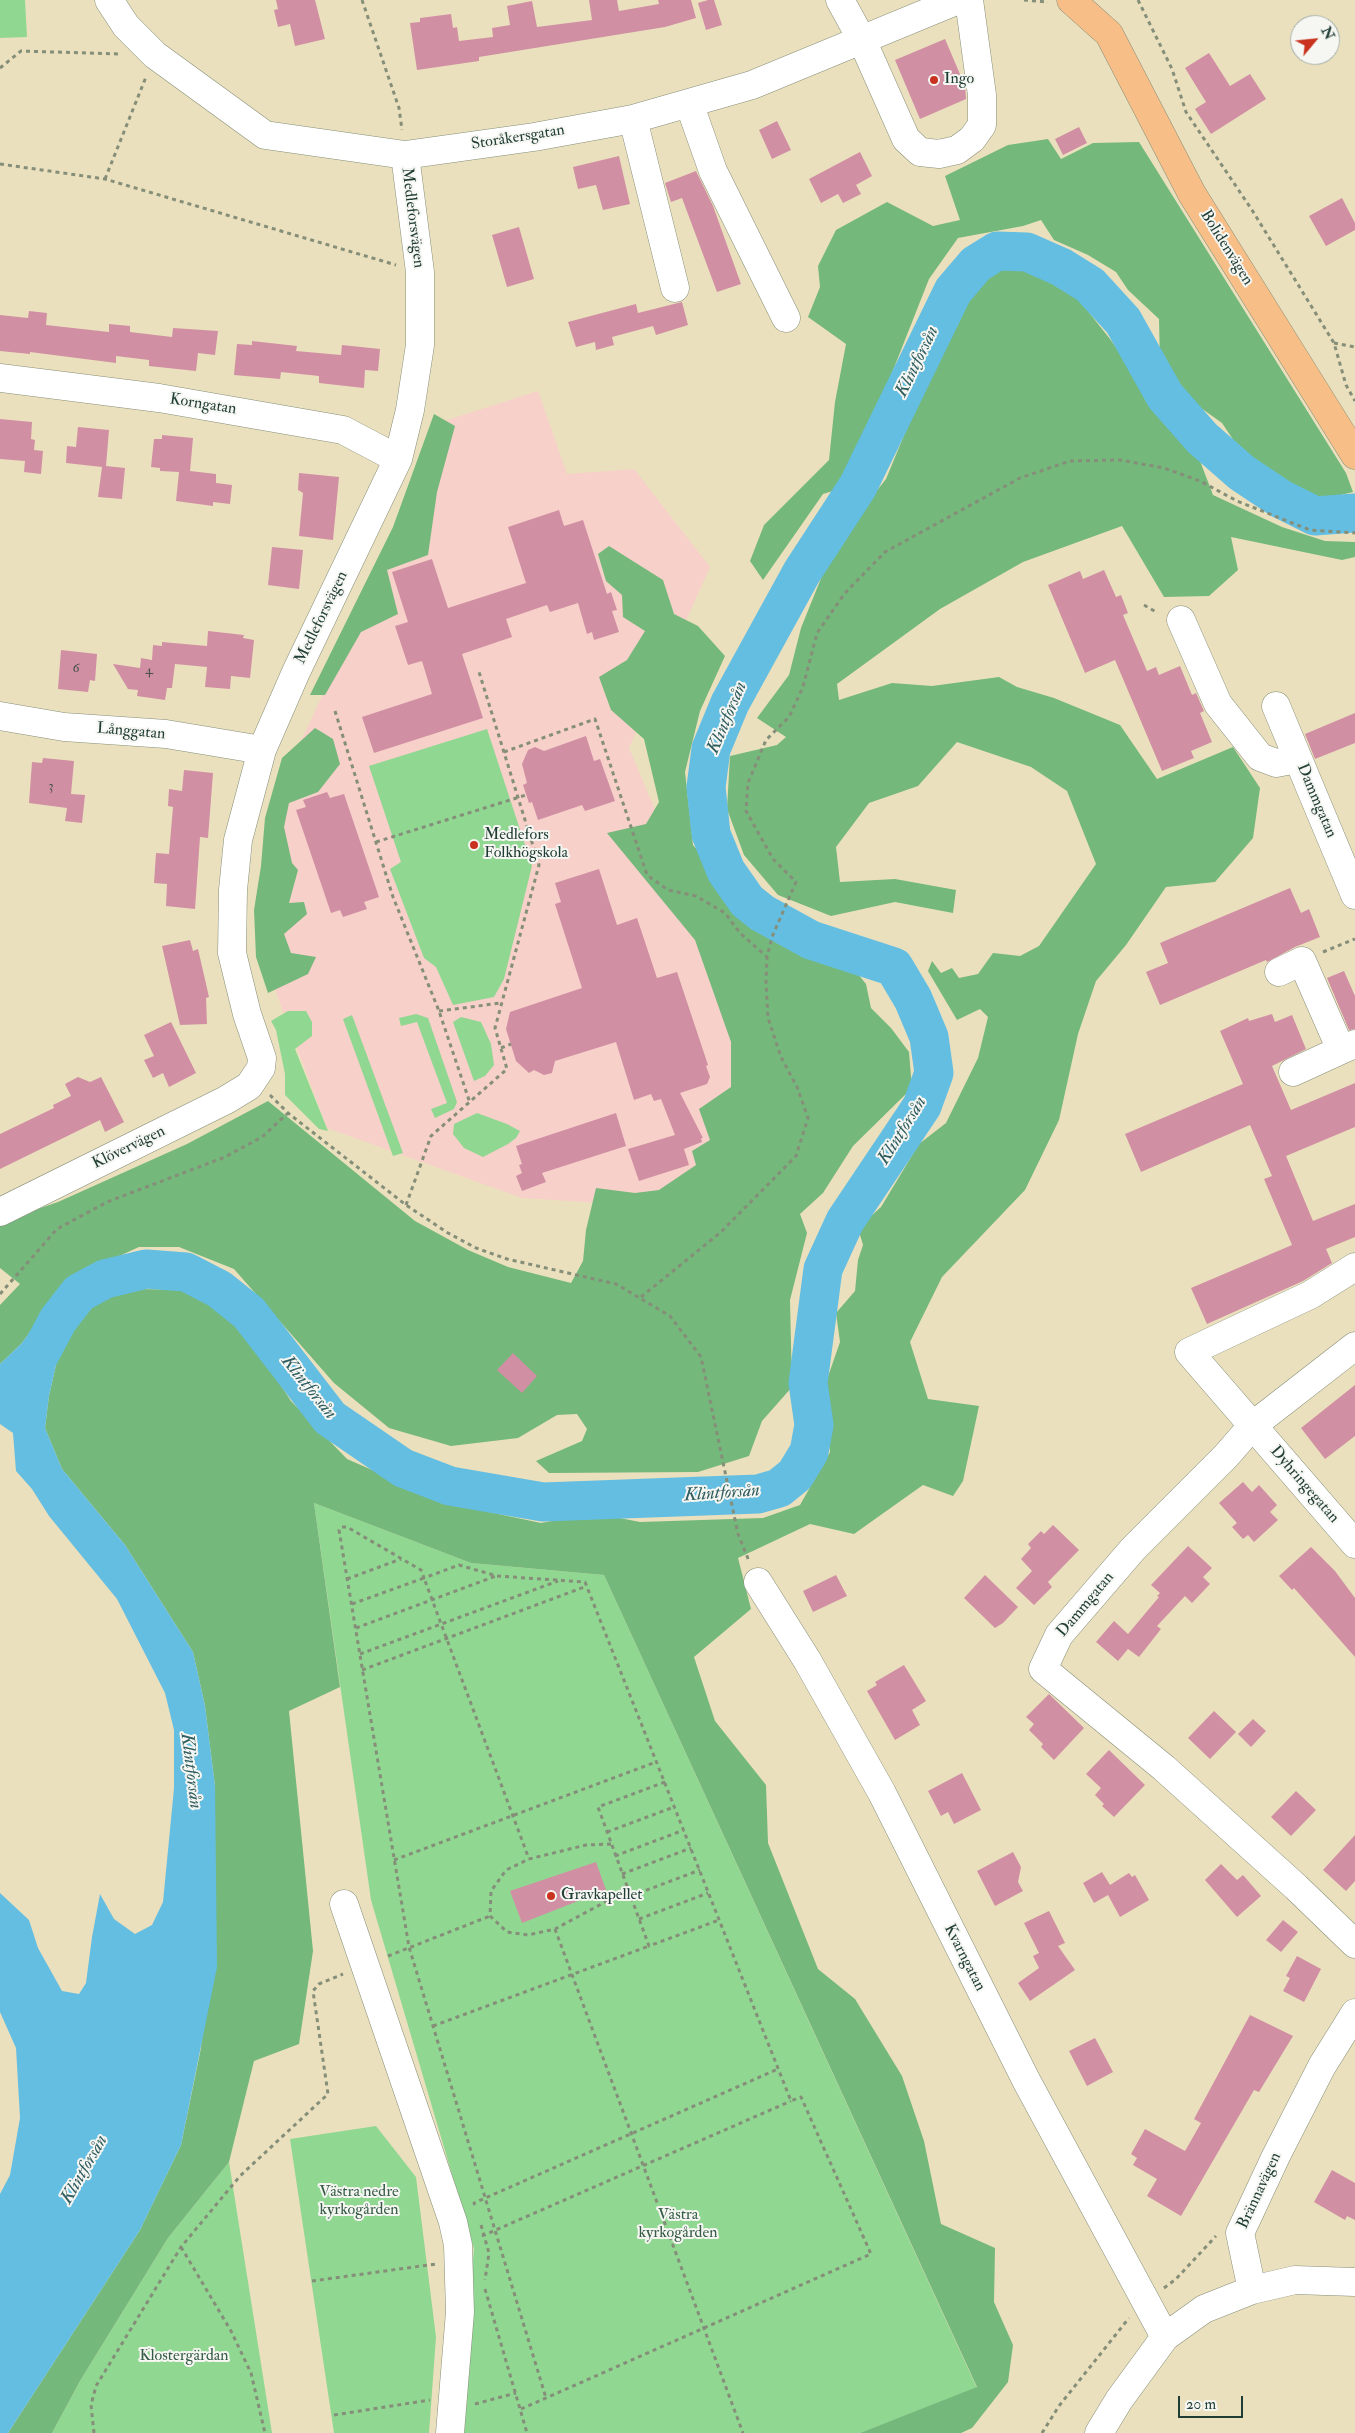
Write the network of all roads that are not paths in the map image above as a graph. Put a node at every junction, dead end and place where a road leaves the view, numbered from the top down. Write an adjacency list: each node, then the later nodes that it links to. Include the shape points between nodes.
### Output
1 (109, 0): 11 (street, Storåkersgatan, via 126,26 155,55 265,135)
2 (840, 0): 8 (street)
3 (958, 0): 8 (street, Storåkersgatan)
4 (969, 0): 8 (street, via 982,95 982,125 972,140 957,150 939,154 920,152 906,139)
5 (1071, 0): 7 (main road, Bolidenvägen)
6 (1104, 0): 7 (main road, Bolidenvägen)
7 (1109, 34): 15 (main road, Bolidenvägen, via 1192,194)
8 (862, 40): 9 (street, Storåkersgatan, via 752,85)
9 (689, 103): 10 (street, Storåkersgatan); 13 (street, via 713,171)
10 (633, 119): 11 (street, Storåkersgatan); 12 (street)
11 (405, 155): 16 (street, Medleforsvägen, via 420,272 420,345)
12 (675, 288)
13 (786, 318)
14 (0, 378): 16 (street, Korngatan, via 159,398 343,430)
15 (1355, 454)
16 (398, 459): 20 (street, Medleforsvägen)
17 (1181, 620): 21 (street, via 1218,704 1260,758 1276,763)
18 (1276, 706): 21 (street, Dammgatan)
19 (0, 716): 20 (street, Långgatan, via 64,726 166,734)
20 (262, 750): 26 (street, Medleforsvägen, via 238,840 233,899 232,953 246,1014 262,1058)
21 (1298, 759): 22 (street, Dammgatan)
22 (1355, 895)
23 (1291, 966): 24 (street)
24 (1348, 1047): 25 (street)
25 (1293, 1072)
26 (254, 1080): 27 (street, Klövervägen, via 226,1100)
27 (0, 1212)
28 (1355, 1267): 30 (street, Dyhringegatan, via 1310,1295 1189,1352)
29 (1355, 1346): 30 (street, Dammgatan)
30 (1252, 1426): 31 (street, Dyhringegatan); 34 (street, Dammgatan, via 1133,1549 1059,1635 1043,1669 1164,1768)
31 (1353, 1537)
32 (758, 1582): 38 (street, Kvarngatan, via 807,1660 882,1792 1026,2080)
33 (344, 1904): 39 (street, via 458,2244 460,2312 443,2401)
34 (1355, 1944)
35 (1355, 2013): 37 (street, Brännavägen, via 1276,2156 1240,2234)
36 (1355, 2282): 37 (street, via 1295,2280)
37 (1252, 2290): 38 (street, via 1204,2309)
38 (1165, 2337): 40 (street, via 1119,2400)
39 (450, 2433)
40 (1100, 2433)

